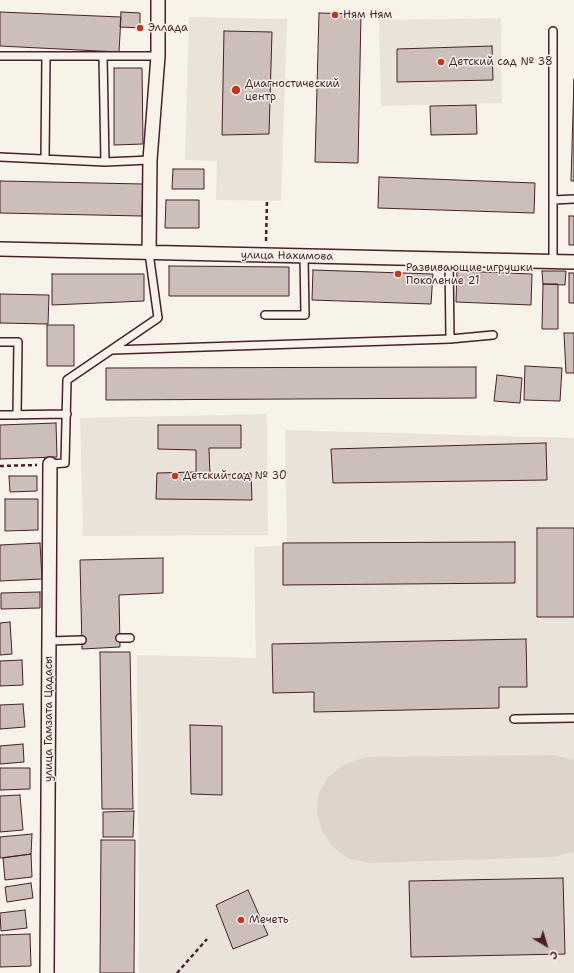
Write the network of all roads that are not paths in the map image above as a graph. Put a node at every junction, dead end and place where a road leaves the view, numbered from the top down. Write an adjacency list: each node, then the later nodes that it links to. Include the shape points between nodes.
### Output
1 (158, 0): 6 (street)
2 (553, 31): 12 (lane)
3 (0, 56): 4 (lane)
4 (46, 56): 5 (lane); 8 (lane)
5 (103, 56): 6 (lane); 10 (lane)
6 (158, 56): 9 (street)
7 (0, 157): 8 (lane)
8 (45, 159): 10 (lane)
9 (150, 160): 10 (lane); 14 (street)
10 (105, 162)
11 (574, 199): 12 (lane)
12 (553, 200): 17 (lane)
13 (0, 249): 14 (street, улица Нахимова)
14 (149, 253): 15 (street, улица Нахимова); 23 (lane, via 158,318)
15 (304, 256): 16 (street, улица Нахимова); 19 (lane, via 305,315)
16 (449, 259): 17 (street, улица Нахимова); 21 (lane)
17 (553, 261): 18 (street, улица Нахимова)
18 (574, 262)
19 (265, 315)
20 (493, 335): 21 (lane)
21 (450, 339): 23 (lane)
22 (0, 342): 26 (lane, via 18,342)
23 (112, 350): 24 (lane, via 67,380)
24 (66, 414): 26 (lane); 27 (lane, via 65,463)
25 (0, 415): 26 (lane)
26 (17, 415)
27 (50, 464): 31 (street, улица Гамзата Цадасы)
28 (120, 638): 29 (lane)
29 (130, 638)
30 (82, 640): 31 (lane)
31 (49, 641): 34 (street, улица Гамзата Цадасы)
32 (574, 718): 33 (lane)
33 (514, 719)
34 (47, 973)

